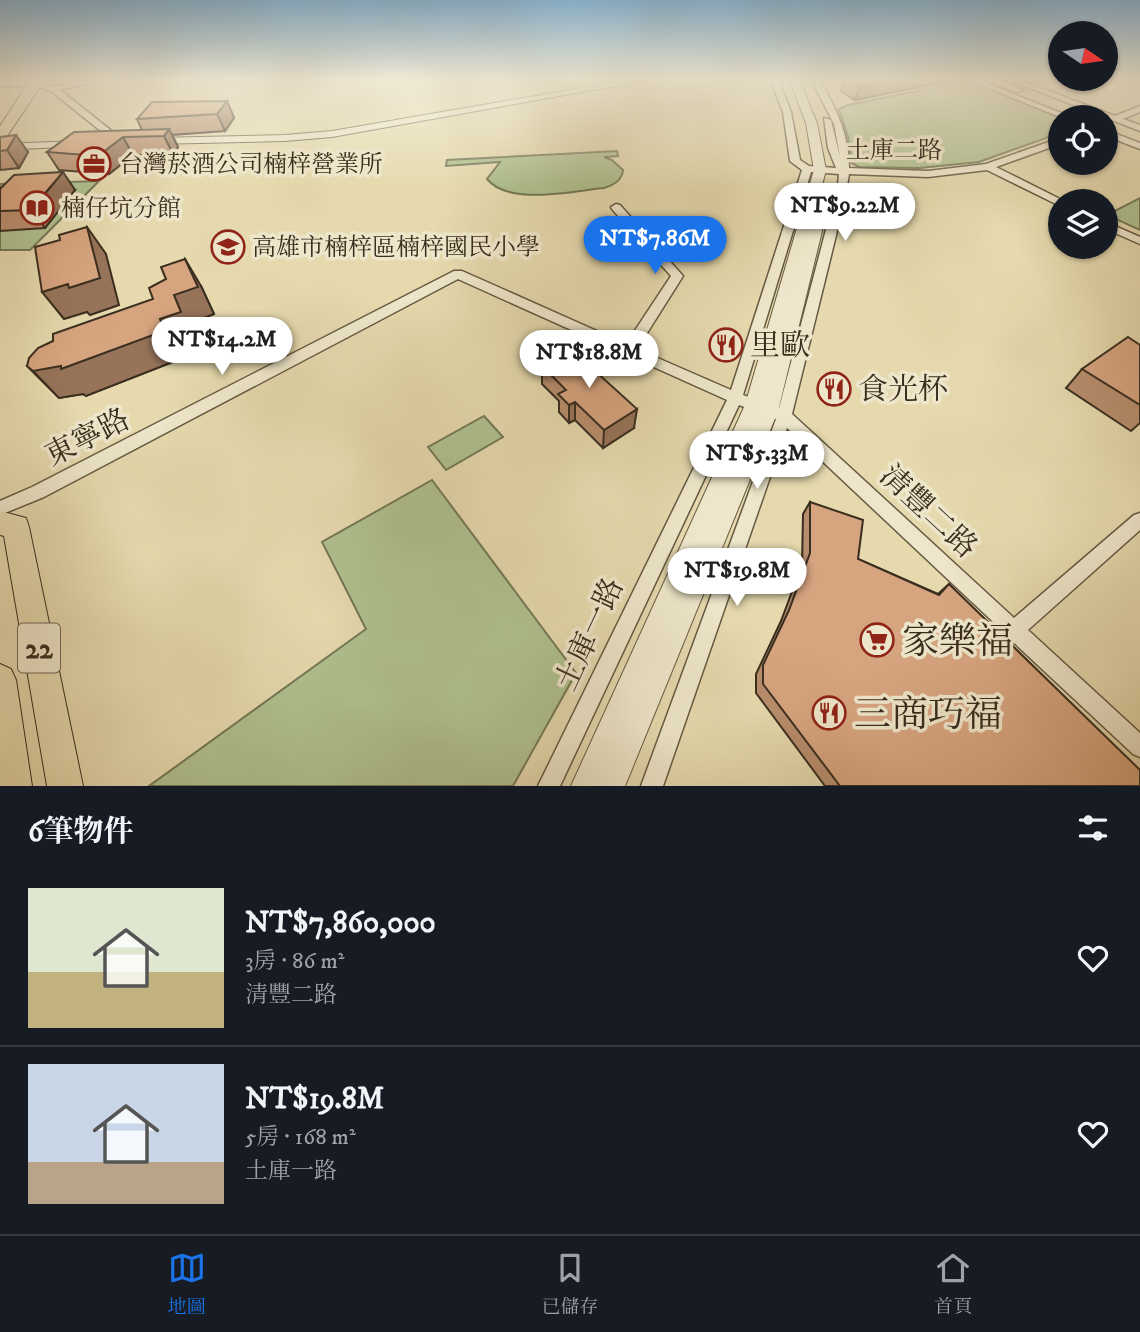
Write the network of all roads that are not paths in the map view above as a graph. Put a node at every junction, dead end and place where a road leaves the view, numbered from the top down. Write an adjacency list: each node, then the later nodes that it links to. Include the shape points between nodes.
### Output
1 (12, 116): 15 (main road)
2 (95, 116): 17 (street)
3 (394, 116): 17 (street, via 309,130)
4 (438, 116): 17 (street, via 285,138)
5 (787, 116): 22 (street, via 795,161)
6 (795, 116): 22 (street, via 803,159)
7 (811, 116): 22 (street)
8 (819, 116): 22 (street)
9 (826, 116): 22 (street, via 839,168)
10 (834, 116): 22 (street, 土庫一路, via 843,137)
11 (1118, 124): 13 (street)
12 (1118, 126): 14 (street)
13 (1140, 128)
14 (1140, 137)
15 (0, 138): 17 (street)
16 (1118, 138): 19 (street)
17 (130, 139): 20 (street)
18 (1048, 145): 21 (street, 土庫二路)
19 (1140, 146)
20 (0, 147)
21 (988, 167): 22 (street, 土庫二路, via 928,174); 23 (street)
22 (826, 170): 29 (street, 土庫一路); 29 (street, 土庫一路)
23 (1048, 197)
24 (616, 207): 28 (street, via 677,276)
25 (1118, 231): 26 (street)
26 (1140, 241)
27 (458, 274): 28 (street, 清豐二路); 30 (street, 東寧路)
28 (629, 350): 29 (street, 清豐二路)
29 (761, 407): 33 (street, 清豐二路); 36 (street, 土庫一路); 37 (street, 土庫一路); 41 (street, 土庫一路)
30 (0, 508)
31 (1140, 520): 33 (street)
32 (0, 523): 39 (main road, 22, via 16,527)
33 (1013, 631): 35 (street, 清豐二路)
34 (0, 680): 38 (main road, 22)
35 (1140, 747)
36 (564, 759): 37 (street); 40 (street, 土庫一路)
37 (598, 783)
38 (14, 786)
39 (65, 786)
40 (549, 786)
41 (652, 786)

